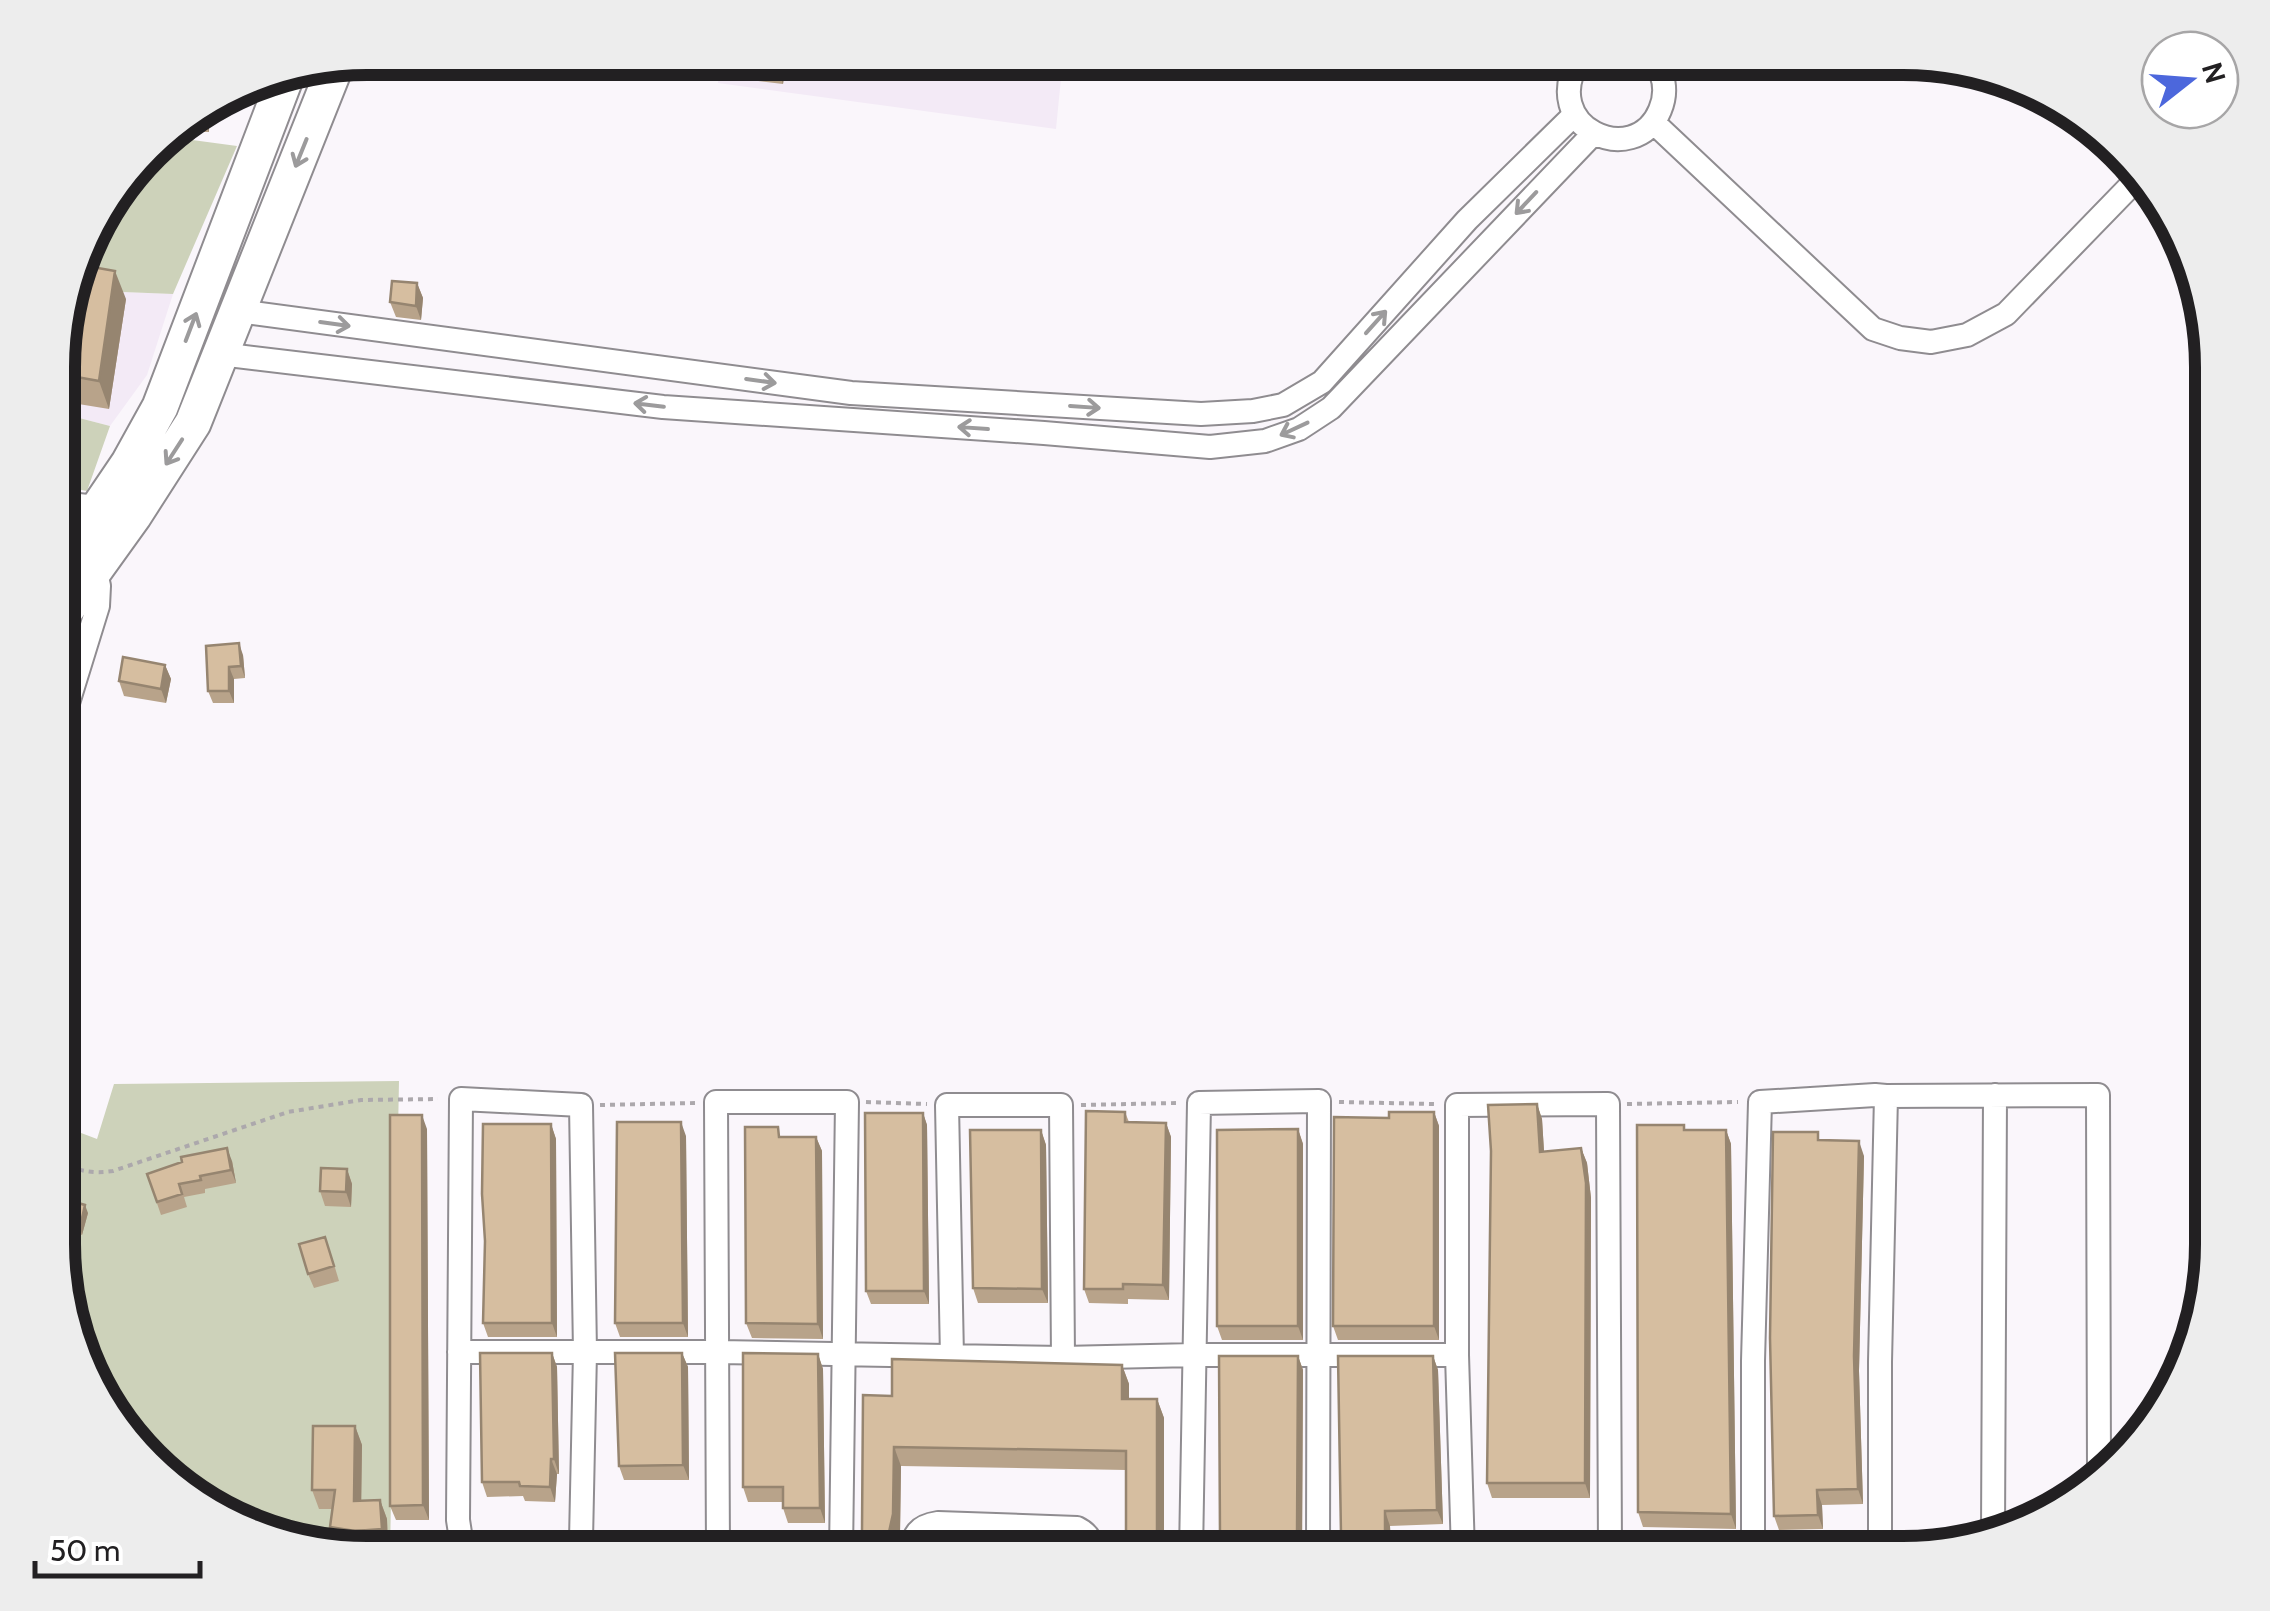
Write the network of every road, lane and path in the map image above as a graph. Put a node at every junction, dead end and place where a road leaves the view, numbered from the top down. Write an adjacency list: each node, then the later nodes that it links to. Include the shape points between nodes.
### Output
1 (1571, 76): 5 (street)
2 (1663, 76): 6 (street, via 1664,101)
3 (331, 77): 9 (main road, one-way to 9)
4 (281, 88): 12 (main road, one-way to 4, via 129,463 160,407)
5 (1574, 115): 7 (street); 9 (street, one-way to 5, via 851,393 1201,414 1253,410 1283,405 1322,382 1468,220)
6 (1653, 122): 7 (street, via 1616,140); 8 (street, via 1873,329 1900,338 1931,342 1967,335 2006,314)
7 (1594, 133): 10 (street, one-way to 10, via 1331,408 1265,441 1210,447 663,407)
8 (2131, 185)
9 (238, 311): 10 (main road)
10 (220, 354): 12 (main road, one-way to 12, via 193,423)
11 (75, 505): 12 (street)
12 (117, 510): 13 (main road)
13 (76, 559): 14 (street, via 100,596)
14 (75, 679)
15 (1995, 1095): 16 (street); 38 (street, via 2098,1094); 39 (street)
16 (1886, 1096): 22 (street); 51 (street)
17 (461, 1099): 24 (street); 28 (path, via 362,1100 288,1112 113,1170); 29 (street)
18 (1319, 1101): 21 (street); 27 (path); 32 (street)
19 (716, 1102): 20 (street); 24 (path); 31 (street)
20 (846, 1102): 25 (path); 33 (street)
21 (1199, 1102): 26 (path); 34 (street)
22 (1760, 1102): 23 (path); 50 (street)
23 (1608, 1104): 27 (street); 49 (street)
24 (581, 1105): 30 (street)
25 (946, 1105): 26 (street); 36 (street)
26 (1062, 1105): 37 (street)
27 (1457, 1105): 35 (street)
28 (76, 1169)
29 (459, 1352): 30 (street); 40 (street)
30 (585, 1352): 31 (street); 41 (street)
31 (719, 1352): 33 (street); 42 (street)
32 (1317, 1354): 34 (street); 35 (street); 47 (street)
33 (844, 1355): 36 (street); 43 (street)
34 (1194, 1355): 37 (street); 46 (street)
35 (1458, 1355): 48 (street)
36 (952, 1357): 37 (street)
37 (1063, 1358)
38 (2098, 1460)
39 (1993, 1521)
40 (460, 1535)
41 (581, 1535)
42 (718, 1535)
43 (841, 1535)
44 (915, 1535): 45 (street, via 938,1523 1077,1528)
45 (1088, 1535)
46 (1191, 1536)
47 (1318, 1536)
48 (1463, 1536)
49 (1610, 1536)
50 (1753, 1536)
51 (1880, 1536)

